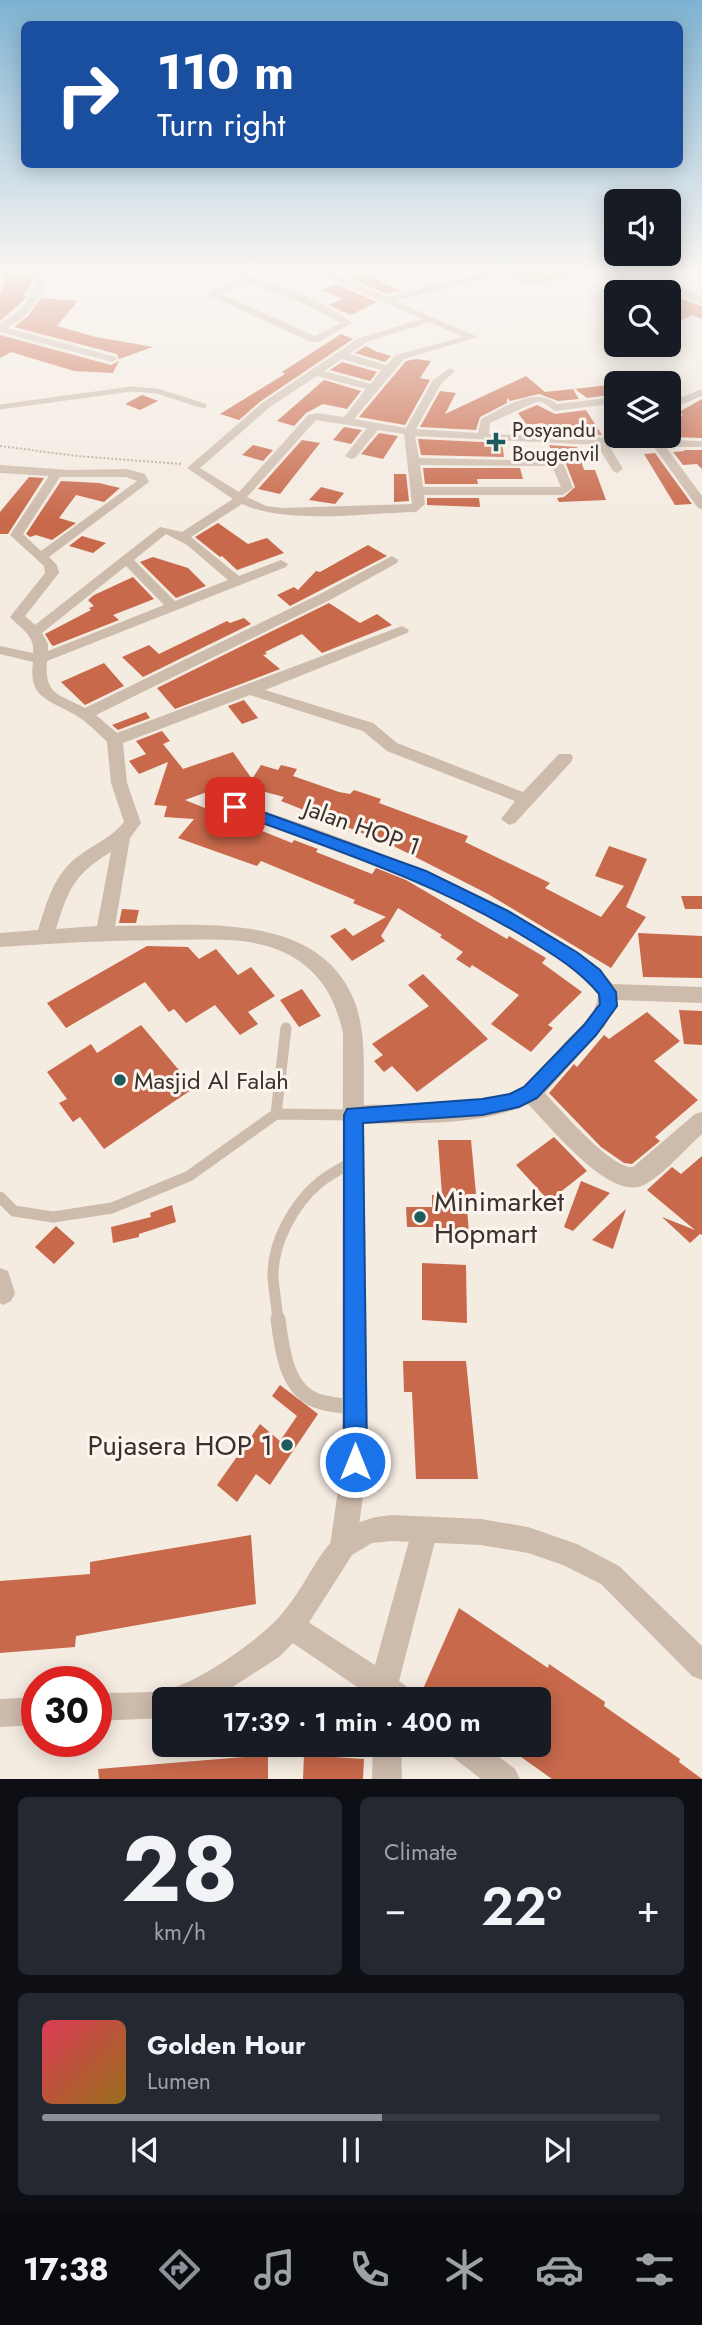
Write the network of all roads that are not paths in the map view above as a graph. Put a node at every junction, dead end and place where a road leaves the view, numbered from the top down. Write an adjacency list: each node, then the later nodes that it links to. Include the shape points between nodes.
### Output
1 (90, 353): 5 (street)
2 (343, 353): 4 (street)
3 (415, 353): 6 (street, via 400,357)
4 (340, 355): 6 (street); 8 (street)
5 (112, 359)
6 (388, 369): 9 (street)
7 (450, 371): 17 (street, via 437,382)
8 (316, 372): 9 (street); 32 (street, via 266,405 193,468)
9 (373, 388): 15 (street)
10 (702, 392): 11 (street)
11 (681, 401)
12 (604, 402): 18 (street, via 555,408 545,398 534,399 485,421)
13 (204, 406): 14 (lane, via 157,391 131,389)
14 (0, 407)
15 (347, 421): 16 (street); 32 (street, via 312,417)
16 (375, 426): 17 (street); 25 (street)
17 (409, 432): 18 (street); 26 (street)
18 (483, 436): 19 (street)
19 (541, 441): 20 (street); 27 (street)
20 (600, 441): 21 (street); 29 (street)
21 (604, 441)
22 (681, 444): 23 (street)
23 (702, 444)
24 (661, 448): 33 (street)
25 (351, 456)
26 (415, 461): 27 (street); 31 (street)
27 (551, 462): 31 (street, via 558,465 566,486 563,491)
28 (0, 469): 30 (street)
29 (617, 470)
30 (56, 474): 35 (street, via 16,535); 35 (street, via 127,473 143,482)
31 (418, 491): 32 (street, via 418,506 409,510 283,512)
32 (237, 502): 34 (street)
33 (702, 505)
34 (183, 537): 36 (street, via 164,530); 39 (street)
35 (41, 557): 42 (street, via 52,573 17,617)
36 (127, 560): 40 (street); 42 (street)
37 (392, 560): 46 (street)
38 (281, 564): 39 (street)
39 (237, 581): 40 (street)
40 (172, 606): 44 (street)
41 (401, 630): 45 (street)
42 (35, 632): 44 (street, via 41,644)
43 (0, 650): 44 (street)
44 (40, 659): 46 (street, via 40,687)
45 (250, 690): 47 (street); 49 (street, via 368,727 392,747)
46 (85, 714): 47 (street)
47 (115, 740): 52 (street, via 119,783 133,824)
48 (565, 758): 49 (street)
49 (526, 799): 51 (street)
50 (235, 807): 56 (street, Jalan HOP 1, via 420,875 477,903 572,958)
51 (509, 819)
52 (122, 836): 53 (street); 54 (street, via 72,871)
53 (105, 933): 54 (street); 61 (street, via 236,933 270,939 302,953 327,974 345,1001 353,1033)
54 (45, 935): 55 (street)
55 (0, 940)
56 (608, 992): 57 (street); 59 (street, via 608,1006 590,1030)
57 (702, 995)
58 (286, 1028): 60 (lane)
59 (530, 1093): 61 (street, via 513,1102 482,1107); 62 (street, via 605,1167 626,1178 638,1177)
60 (276, 1114): 61 (lane); 64 (lane, via 189,1176 112,1208 53,1217 14,1211)
61 (354, 1115): 63 (street)
62 (702, 1121)
63 (354, 1162): 65 (street); 65 (lane, via 306,1195 280,1241 273,1275 281,1346 291,1381 318,1402)
64 (0, 1197)
65 (355, 1407): 67 (street, via 355,1462)
66 (425, 1530): 67 (street, via 368,1530); 69 (street, via 481,1532 568,1553 610,1575); 72 (street)
67 (343, 1546): 68 (street)
68 (291, 1625): 70 (street, via 269,1647); 71 (street)
69 (702, 1666)
70 (209, 1687)
71 (378, 1687)
72 (391, 1687)
73 (152, 1705): 74 (street)
74 (112, 1706)
75 (21, 1712): 76 (street)
76 (0, 1713)
77 (387, 1757): 79 (street)
78 (476, 1757): 80 (street)
79 (387, 1779)
80 (505, 1779)

